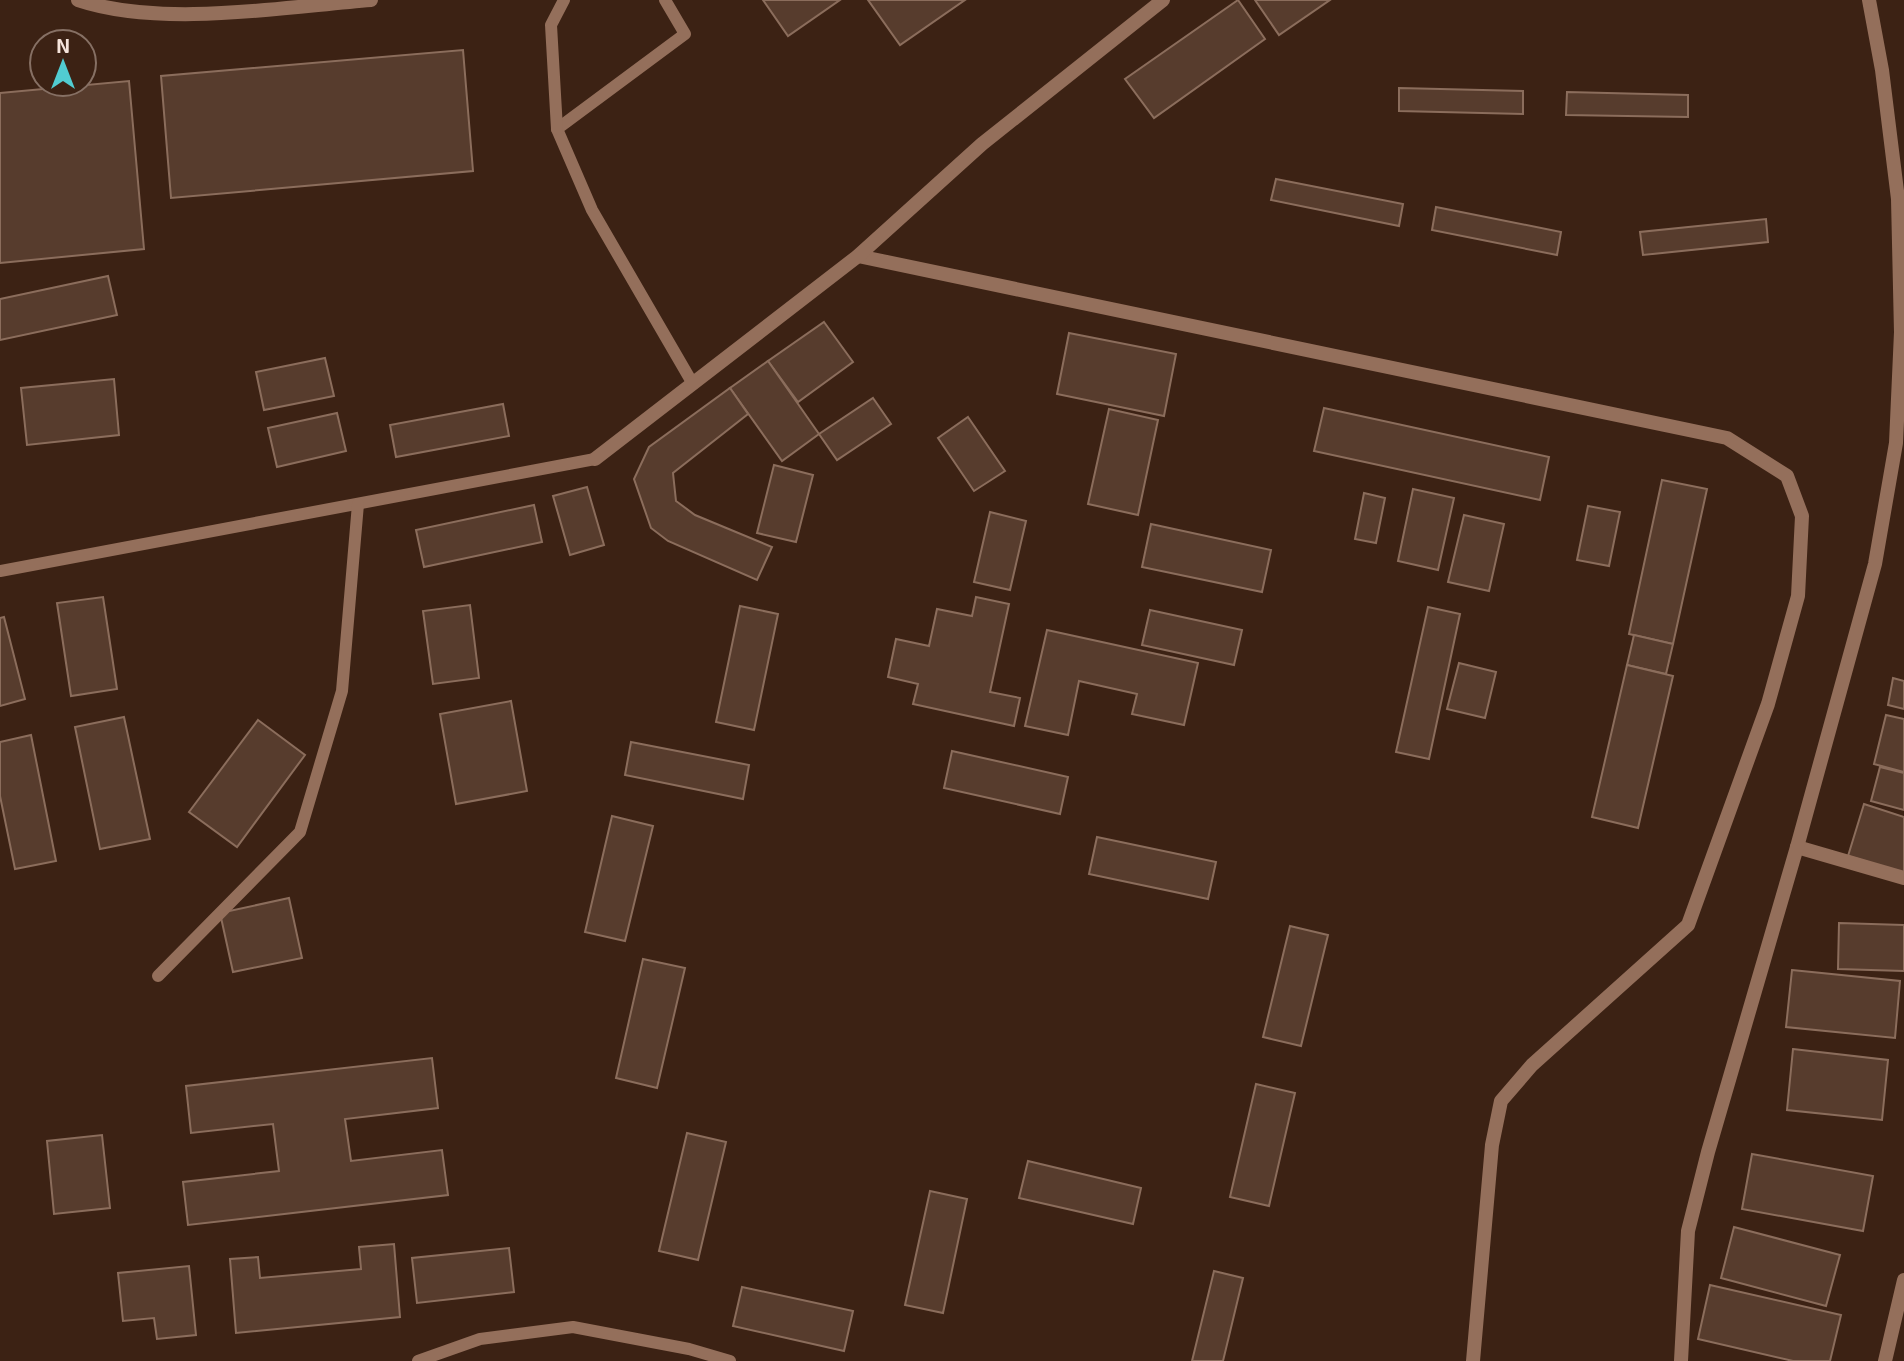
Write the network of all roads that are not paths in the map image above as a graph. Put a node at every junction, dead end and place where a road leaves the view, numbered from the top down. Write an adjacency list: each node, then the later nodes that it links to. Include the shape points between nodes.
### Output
1 (78, 0): 2 (street, via 135,13 219,13)
2 (371, 0)
3 (564, 0): 7 (lane, via 551,25)
4 (665, 0): 7 (lane, via 685,34)
5 (1163, 0): 8 (street, via 982,144)
6 (1869, 0): 10 (street, via 1898,199)
7 (557, 129): 9 (lane, via 592,210)
8 (858, 256): 9 (street); 20 (street, via 1727,438 1787,476 1802,516 1798,596 1768,704 1688,925 1532,1065 1501,1101 1492,1145)
9 (693, 384): 11 (street)
10 (1900, 441): 14 (street, via 1875,564)
11 (595, 459): 12 (lane)
12 (358, 504): 13 (lane); 16 (lane, via 342,691 300,832)
13 (0, 571)
14 (1797, 847): 15 (street); 21 (street, via 1688,1231)
15 (1904, 878)
16 (158, 976)
17 (1904, 1280): 22 (street)
18 (418, 1361): 19 (lane, via 480,1339 573,1327)
19 (730, 1361)
20 (1473, 1361)
21 (1681, 1361)
22 (1885, 1361)

